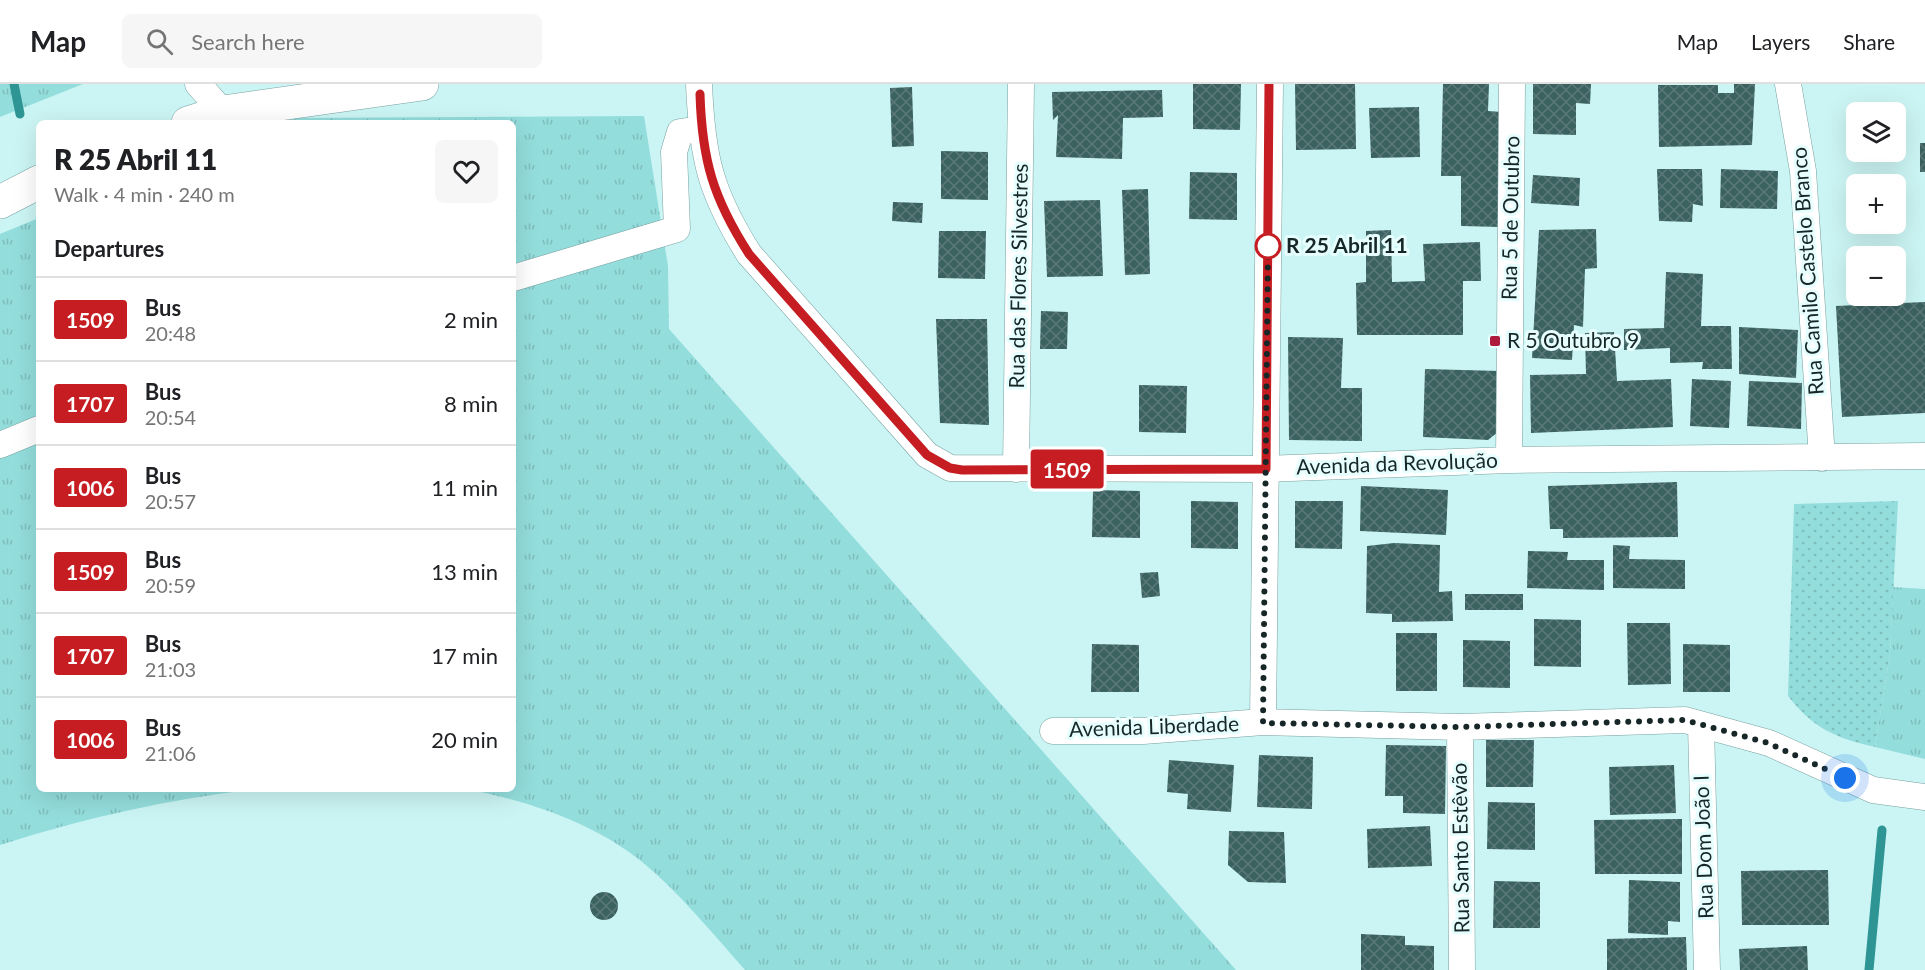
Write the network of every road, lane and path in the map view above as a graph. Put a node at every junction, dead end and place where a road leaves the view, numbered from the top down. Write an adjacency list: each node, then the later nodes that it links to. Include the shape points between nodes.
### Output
1 (198, 84): 8 (street)
2 (422, 84): 8 (street)
3 (699, 84): 10 (street, Avenida da Revolução)
4 (1021, 84): 19 (street, Rua das Flores Silvestres)
5 (1269, 84): 20 (street)
6 (1512, 84): 18 (street, Rua 5 de Outubro)
7 (1788, 84): 17 (street, Rua Camilo Castelo Branco, via 1803,171)
8 (223, 112): 9 (street)
9 (198, 120)
10 (701, 129): 13 (street, via 680,132 674,152 677,229); 19 (street, Avenida da Revolução, via 709,173 725,216 749,254 927,455 956,469)
11 (36, 184): 12 (street)
12 (0, 202)
13 (516, 277)
14 (36, 430): 15 (street)
15 (0, 445)
16 (1925, 456): 17 (street, Avenida da Revolução)
17 (1822, 458): 18 (street, Avenida da Revolução)
18 (1509, 460): 20 (street, Avenida da Revolução)
19 (1016, 468): 20 (street, Avenida da Revolução)
20 (1266, 469): 21 (street)
21 (1263, 723): 23 (street, Avenida Liberdade); 24 (street, Avenida Liberdade, via 1143,731)
22 (1701, 725): 23 (street, Avenida Liberdade, via 1685,720); 25 (street, Avenida Liberdade, via 1768,743 1873,790); 27 (street, Rua Dom João I)
23 (1460, 727): 26 (street, Rua Santo Estêvão)
24 (1053, 731)
25 (1925, 797)
26 (1462, 970)
27 (1707, 970)

